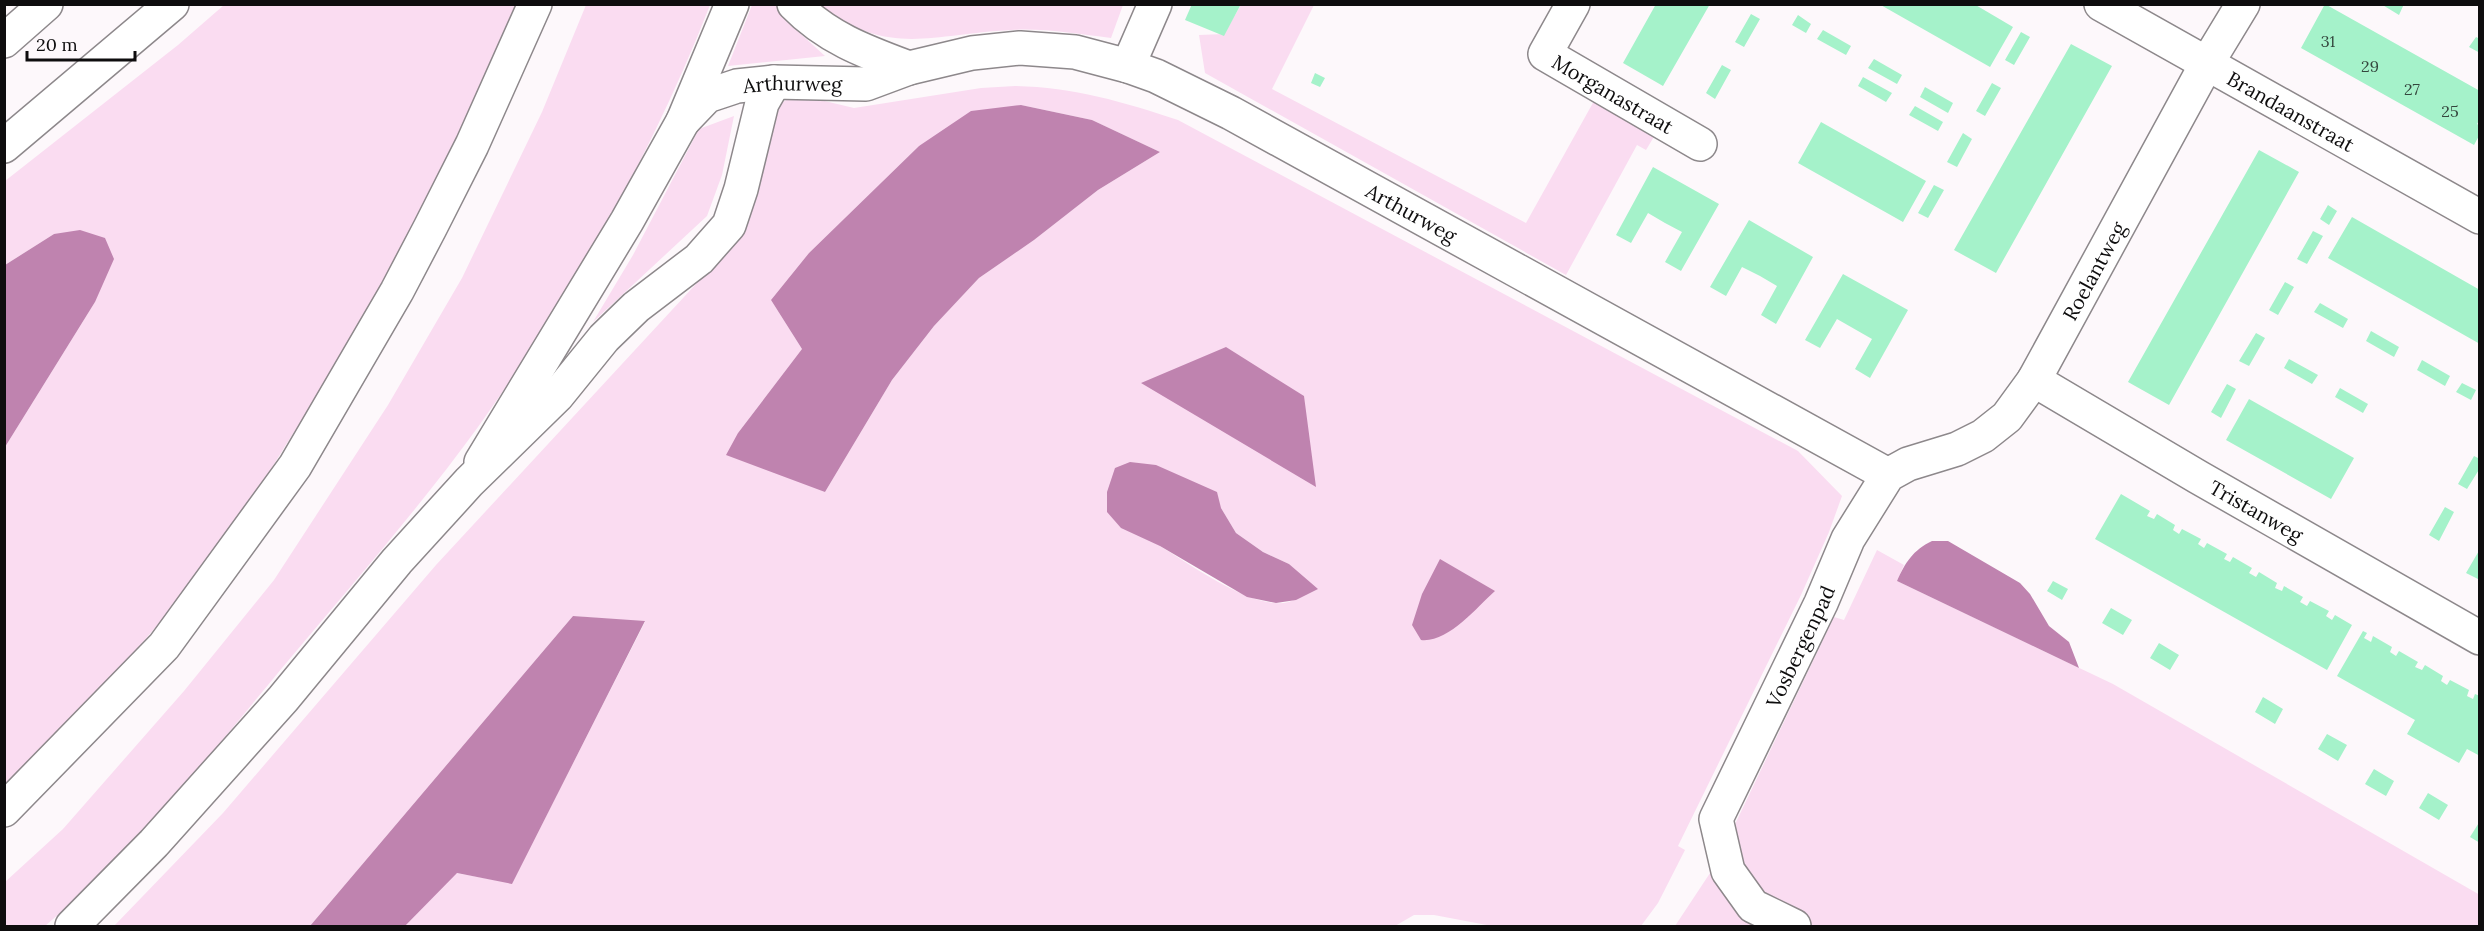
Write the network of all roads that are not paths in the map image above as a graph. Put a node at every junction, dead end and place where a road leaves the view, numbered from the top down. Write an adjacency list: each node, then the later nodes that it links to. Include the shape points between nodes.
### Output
1 (46, 4): 10 (main road)
2 (172, 4): 17 (main road)
3 (535, 4): 23 (main road, via 472,146 430,228 295,466 164,645)
4 (732, 4): 15 (main road)
5 (794, 4): 13 (main road, Arthurweg, via 812,23 847,45)
6 (1155, 4): 12 (main road)
7 (1573, 4): 16 (main road, Morganastraat, via 1545,54)
8 (2101, 4): 11 (main road, Brandaanstraat)
9 (2243, 4): 11 (main road, Roelantweg)
10 (4, 41)
11 (2206, 65): 18 (main road, Brandaanstraat); 19 (main road, Roelantweg)
12 (1128, 66): 13 (main road, Arthurweg, via 1075,52 1020,48 972,53); 20 (main road, Arthurweg, via 1231,113)
13 (909, 68): 14 (main road, Arthurweg, via 866,84)
14 (774, 82): 15 (main road, Arthurweg, via 707,96); 21 (main road, via 762,103 729,225 699,259 636,307 604,338 557,396)
15 (683, 120): 21 (main road, via 627,221)
16 (1700, 144)
17 (4, 146)
18 (2477, 209)
19 (2034, 380): 20 (main road, Roelantweg, via 2007,417 1983,436 1957,449 1908,464); 22 (main road, Tristanweg)
20 (1888, 476): 25 (main road, Vosbergenpad, via 1848,539 1716,819 1728,871 1746,897 1753,906)
21 (469, 482): 24 (main road, via 397,561 276,708)
22 (2480, 638)
23 (4, 810)
24 (72, 927)
25 (1794, 927)

